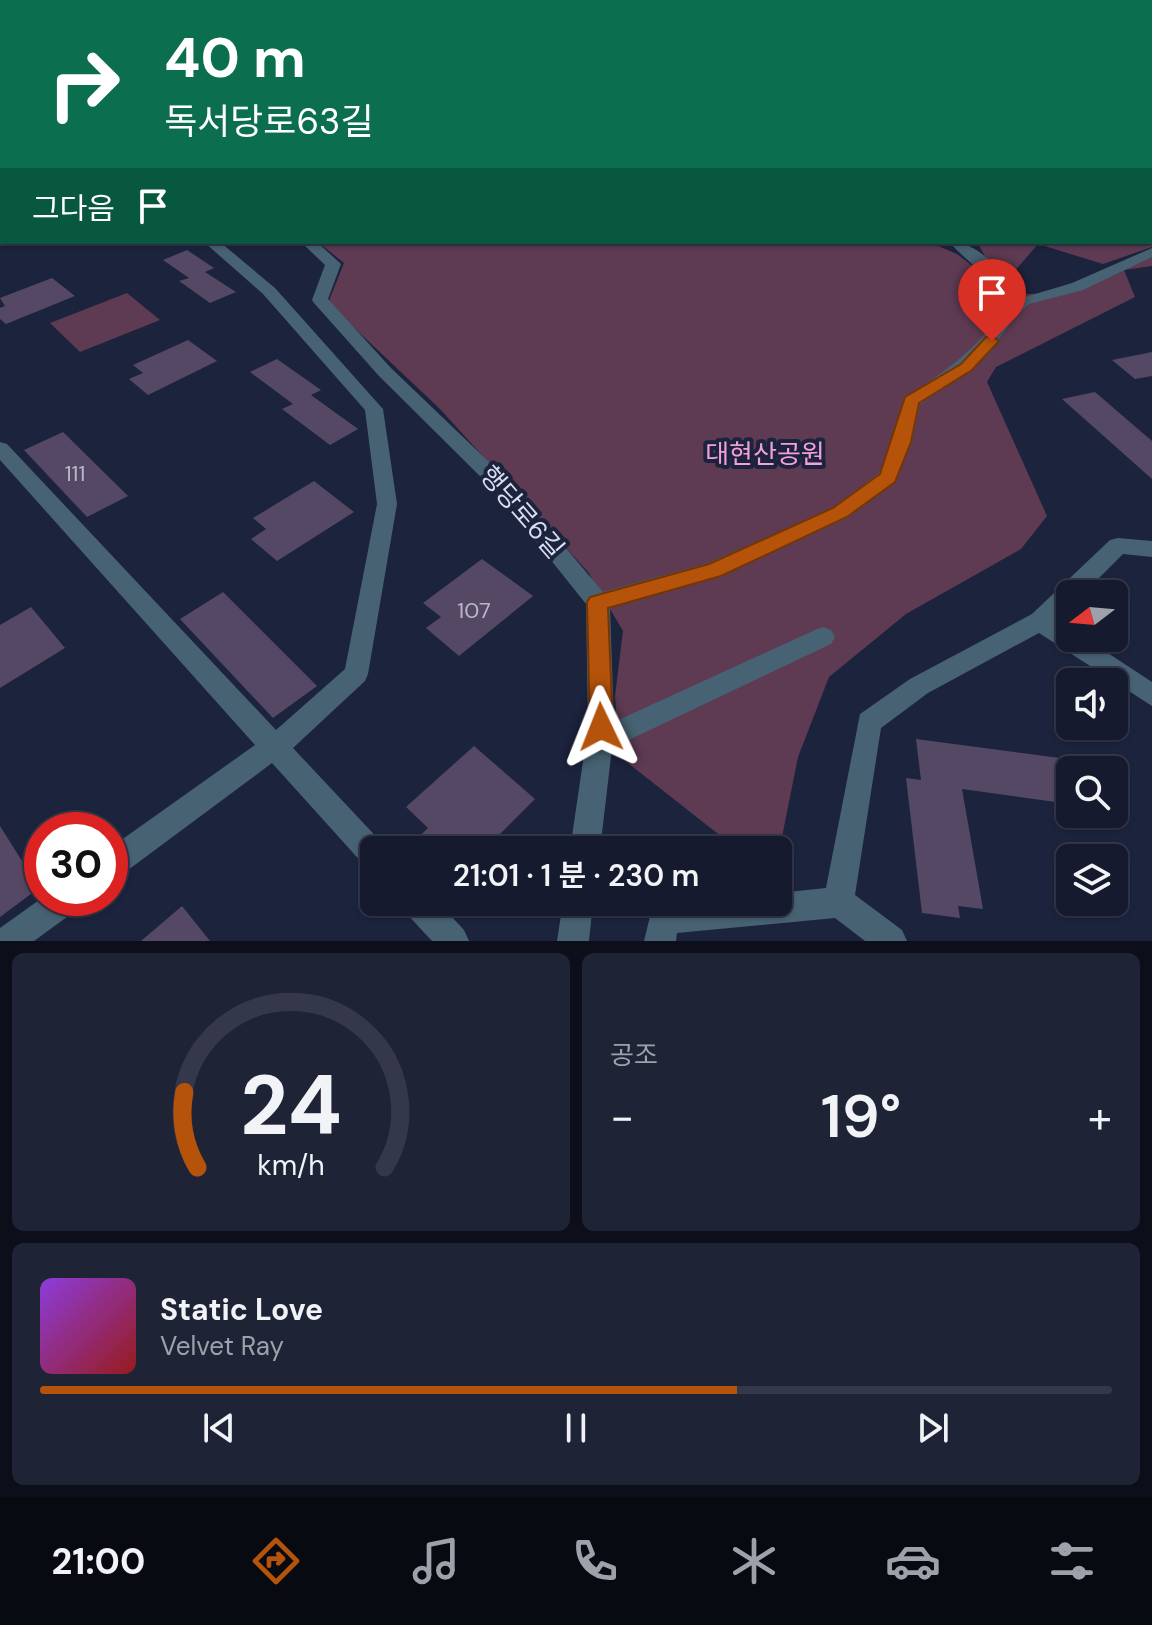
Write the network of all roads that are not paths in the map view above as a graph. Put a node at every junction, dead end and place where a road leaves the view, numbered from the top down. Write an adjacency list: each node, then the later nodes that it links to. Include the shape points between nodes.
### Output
1 (213, 244): 13 (street, via 269,291 374,409 387,504 356,674)
2 (310, 244): 8 (street, 행당로6길, via 333,264 320,300 505,489)
3 (959, 244): 5 (street, via 980,258 1007,294)
4 (1152, 252): 5 (street, via 1066,290 1039,293)
5 (1010, 312): 8 (street, via 992,341 966,367 911,401 888,477 840,513 714,570)
6 (0, 448): 13 (street)
7 (1152, 549): 9 (street, via 1118,546)
8 (598, 602): 12 (street)
9 (1040, 621): 11 (street); 17 (street, via 919,686 869,722)
10 (823, 637): 12 (street)
11 (1152, 695)
12 (600, 741): 14 (street)
13 (275, 746): 15 (street); 16 (street)
14 (587, 836)
15 (360, 840)
16 (128, 853)
17 (839, 902): 24 (street, via 663,919); 25 (street)
18 (42, 916): 21 (street)
19 (430, 916): 22 (street)
20 (576, 916): 23 (street)
21 (8, 941)
22 (453, 941)
23 (573, 941)
24 (660, 941)
25 (891, 941)

